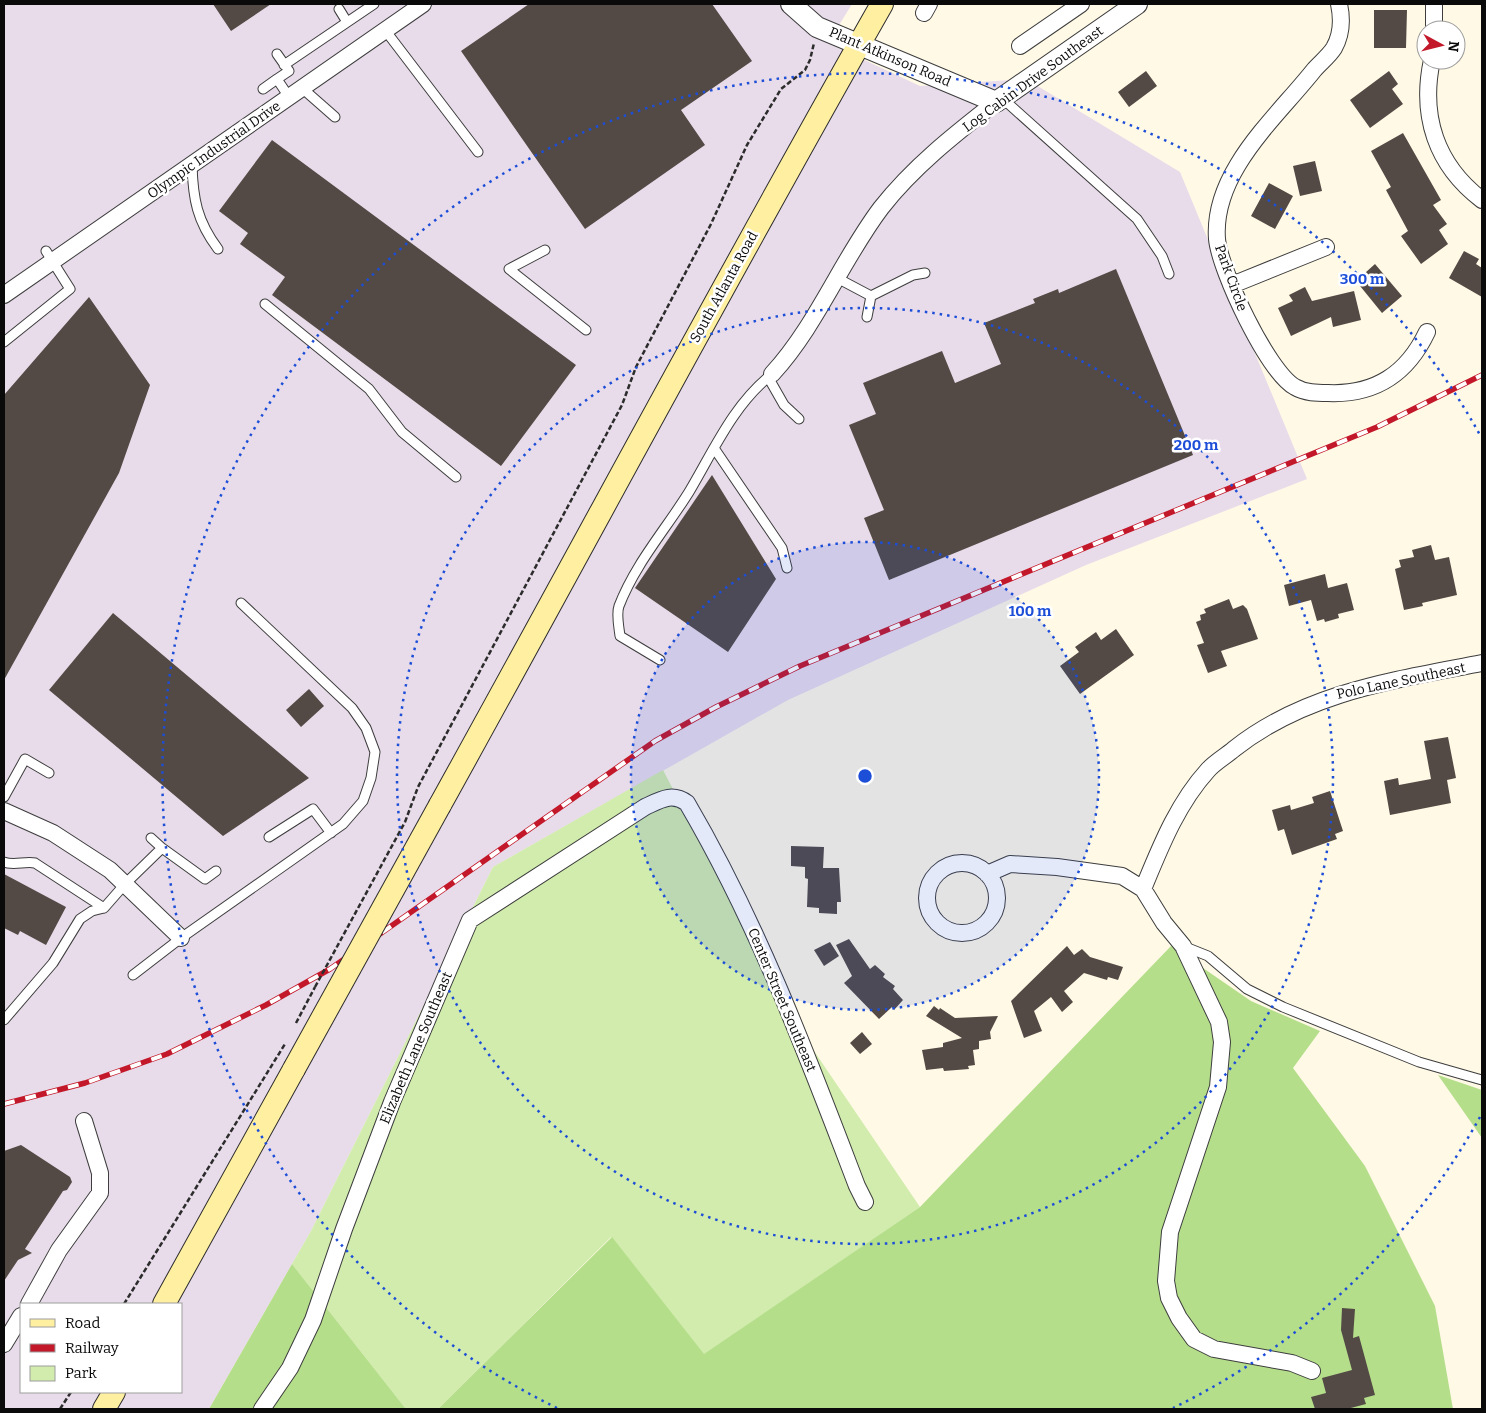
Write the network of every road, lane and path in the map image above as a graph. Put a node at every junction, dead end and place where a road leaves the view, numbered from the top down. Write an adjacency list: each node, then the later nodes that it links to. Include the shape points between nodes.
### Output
1 (374, 4): 11 (lane)
2 (791, 4): 12 (street, Plant Atkinson Road)
3 (882, 4): 14 (main road, South Atlanta Road)
4 (1081, 4): 15 (street)
5 (1137, 4): 22 (street, Log Cabin Drive Southeast)
6 (1339, 4): 34 (street, Park Circle, via 1342,18 1334,48 1274,115 1229,180 1217,222 1217,241)
7 (1434, 4): 10 (street)
8 (419, 5): 13 (street, Olympic Industrial Drive)
9 (339, 9): 11 (lane)
10 (1434, 20)
11 (347, 22): 17 (lane)
12 (817, 27): 14 (street, Plant Atkinson Road); 68 (path, bridge, via 805,70 781,89 747,145 711,224 636,367 622,405 418,788 405,822)
13 (385, 30): 21 (street, Olympic Industrial Drive); 24 (lane)
14 (859, 45): 22 (street, Plant Atkinson Road); 75 (main road, South Atlanta Road, bridge)
15 (1020, 46)
16 (277, 54): 17 (lane)
17 (284, 64): 19 (lane, via 289,71)
18 (1431, 70): 26 (street, via 1428,94 1431,129 1454,172)
19 (277, 79): 20 (lane); 21 (lane)
20 (263, 88)
21 (296, 93): 23 (lane); 25 (street, Olympic Industrial Drive)
22 (999, 100): 32 (lane, via 1137,219 1162,256); 33 (street, Log Cabin Drive Southeast, via 943,144 906,181 882,208)
23 (335, 117)
24 (478, 152)
25 (192, 166): 28 (lane, via 193,199 208,236); 30 (street, Olympic Industrial Drive)
26 (1482, 200)
27 (1326, 247): 34 (street)
28 (218, 249)
29 (545, 250): 39 (lane, via 509,268)
30 (50, 257): 35 (street, Olympic Industrial Drive); 41 (lane, via 70,289)
31 (925, 272): 36 (lane)
32 (1169, 274)
33 (837, 278): 36 (lane); 42 (street, Log Cabin Drive Southeast, via 803,335)
34 (1232, 285): 40 (street, Park Circle, via 1256,336 1281,376 1308,392 1343,393 1375,386 1408,363)
35 (4, 295)
36 (871, 296): 38 (lane)
37 (265, 304): 45 (lane, via 369,389 402,432)
38 (867, 317)
39 (586, 330)
40 (1427, 332)
41 (4, 342)
42 (770, 375): 43 (lane, via 784,405); 44 (lane, via 746,398)
43 (799, 419)
44 (714, 448): 46 (lane, via 782,548); 48 (lane, via 645,558 618,608 620,636)
45 (456, 477)
46 (787, 568)
47 (241, 603): 54 (lane, via 352,708 369,736 375,752 363,801)
48 (660, 660)
49 (1482, 664): 62 (street, Polo Lane Southeast, via 1337,694 1266,726 1208,769 1187,797)
50 (49, 773): 51 (lane, via 25,759)
51 (4, 797)
52 (687, 803): 72 (street, Center Street Southeast, via 726,873 795,1022); 83 (street, Elizabeth Lane Southeast, via 673,796 645,807 470,920 392,1102 313,1320 290,1368)
53 (4, 811): 61 (street, via 53,833 110,870)
54 (331, 833): 55 (lane, via 313,809); 64 (lane)
55 (269, 837)
56 (151, 838): 57 (lane)
57 (162, 848): 59 (lane, via 205,878); 61 (lane)
58 (4, 862): 63 (lane, via 35,863)
59 (216, 871)
60 (988, 874): 60 (street, via 964,862 940,870 928,888 927,903 934,919 951,931 979,928 990,918 996,901 994,884); 62 (street, via 1010,864 1057,867 1122,876)
61 (125, 884): 63 (lane); 64 (street)
62 (1143, 890): 65 (street)
63 (104, 908): 67 (lane, via 80,919 53,963)
64 (181, 938): 66 (lane)
65 (1183, 946): 70 (lane, via 1208,956 1247,989 1283,1007 1419,1062); 78 (street, via 1219,1022 1222,1042 1218,1087 1170,1232 1166,1281 1169,1298 1194,1338 1214,1349 1266,1357)
66 (133, 975)
67 (4, 1020)
68 (292, 1030)
69 (288, 1038): 74 (path)
70 (1482, 1080)
71 (84, 1121): 73 (street, via 100,1173 100,1193 59,1250)
72 (865, 1202)
73 (30, 1303)
74 (125, 1303)
75 (165, 1303)
76 (20, 1318): 77 (street)
77 (4, 1344)
78 (1312, 1371)
79 (70, 1393): 81 (path)
80 (113, 1393): 82 (main road)
81 (60, 1409)
82 (104, 1409)
83 (262, 1409)

